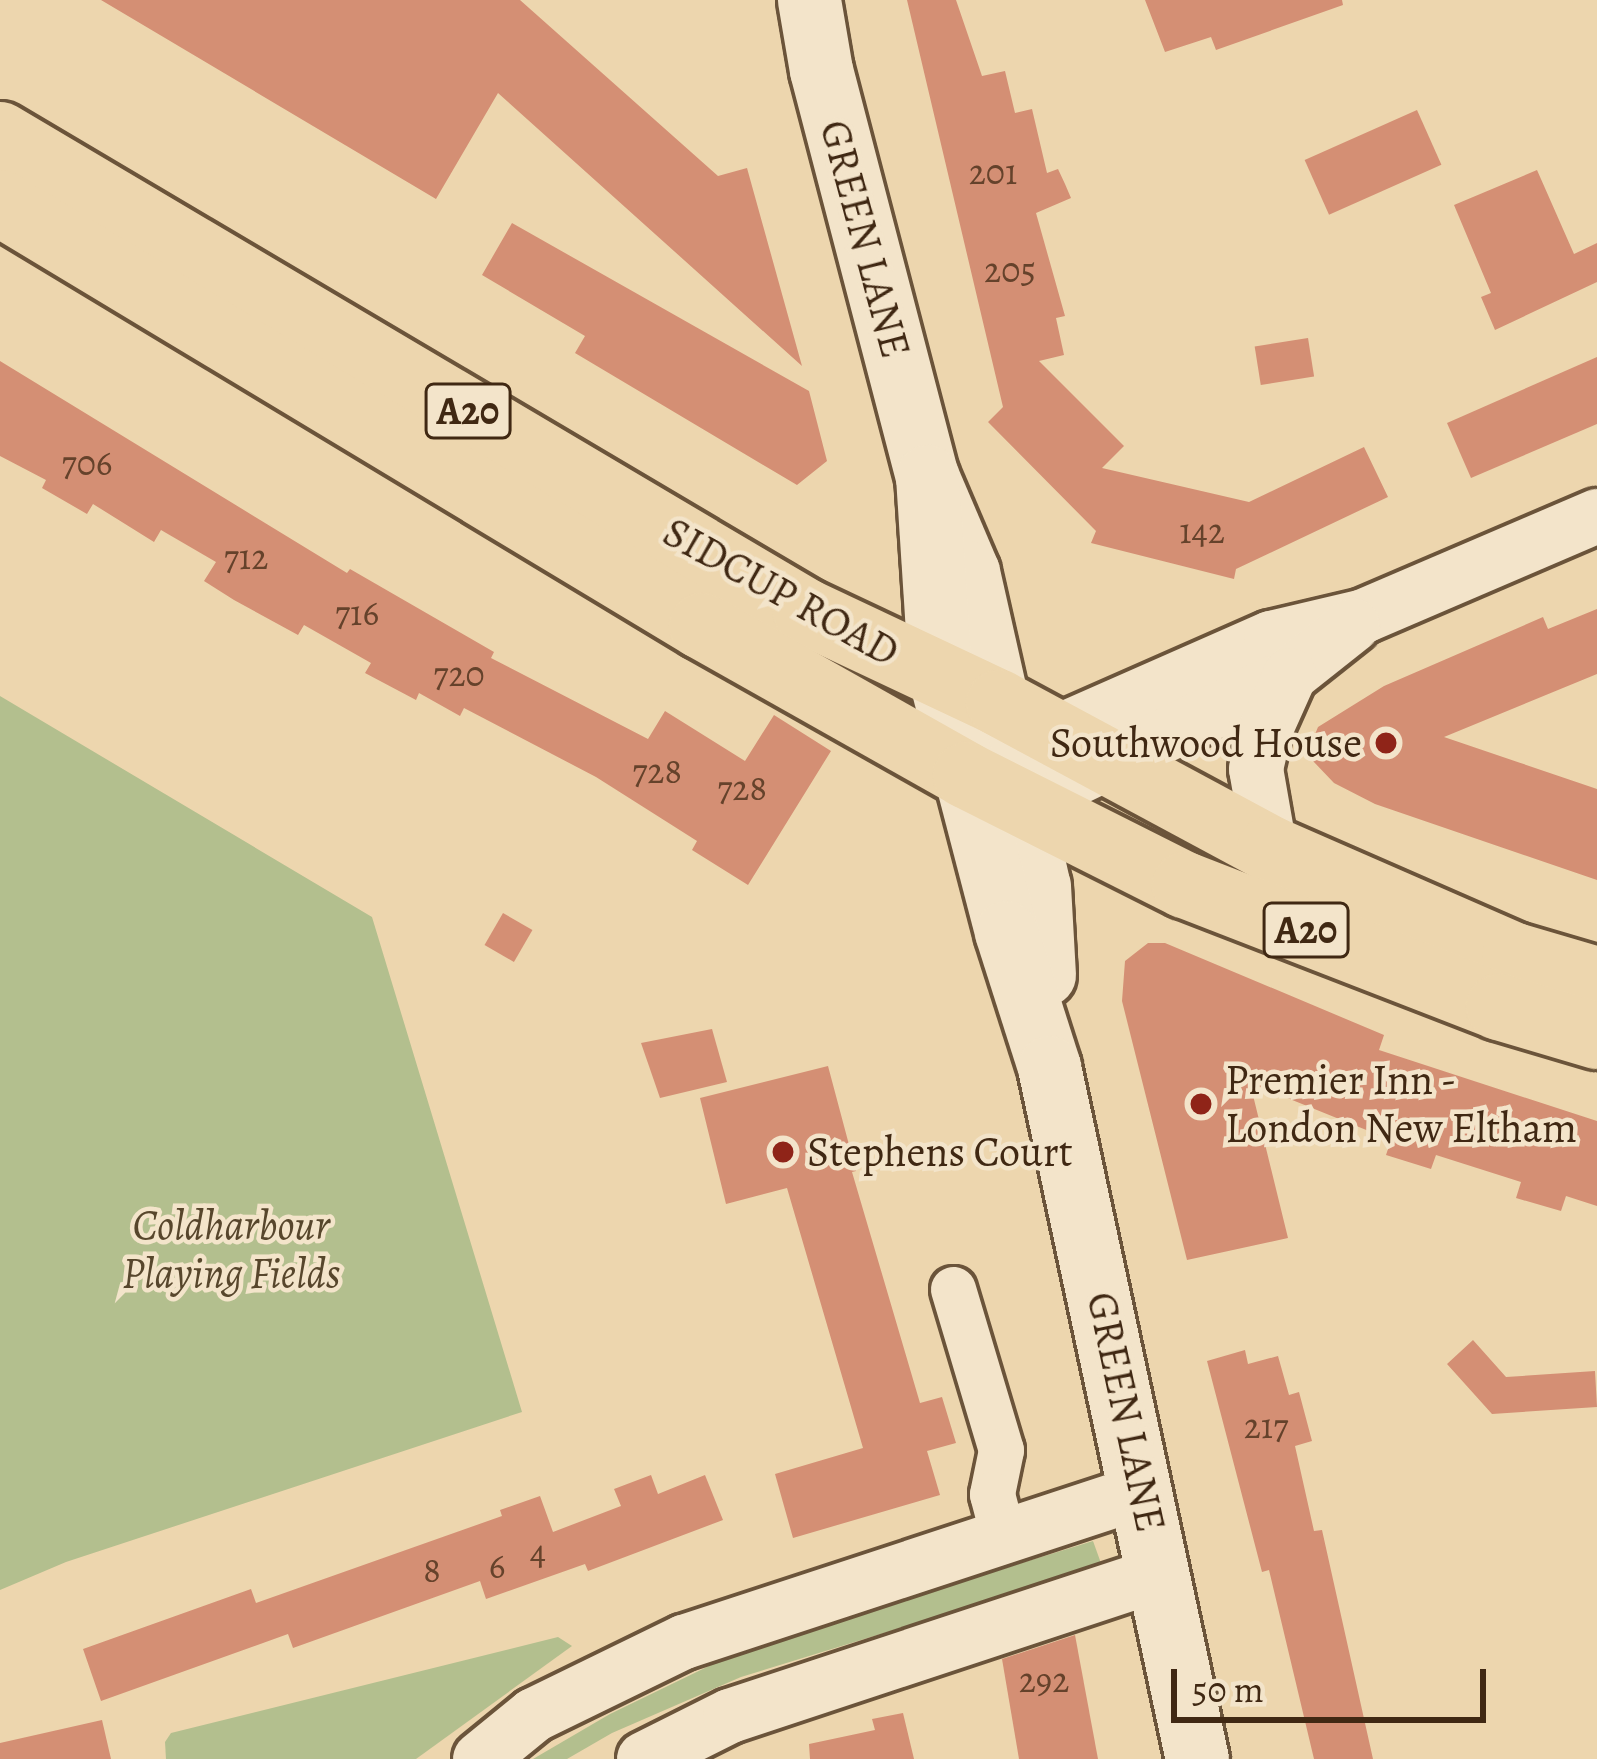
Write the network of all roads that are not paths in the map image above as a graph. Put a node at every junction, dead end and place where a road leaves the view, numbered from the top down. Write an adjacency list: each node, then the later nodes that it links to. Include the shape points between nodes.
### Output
1 (809, 0): 7 (main road, GREEN LANE)
2 (0, 135): 7 (highway, SIDCUP ROAD / A20, via 806,613)
3 (0, 202): 7 (highway, SIDCUP ROAD / A20, via 702,626)
4 (1597, 516): 5 (street)
5 (1364, 616): 6 (street); 7 (street, via 1271,638)
6 (1290, 675): 8 (street); 9 (street, via 1256,769)
7 (999, 741): 8 (highway, SIDCUP ROAD / A20); 11 (highway, SIDCUP ROAD / A20, via 1184,885 1499,1007); 13 (main road, GREEN LANE, via 1039,886 1049,1067)
8 (1110, 764): 9 (highway, SIDCUP ROAD / A20)
9 (1270, 849): 10 (highway, SIDCUP ROAD / A20, via 1515,956)
10 (1597, 980)
11 (1597, 1036)
12 (953, 1289): 14 (street, via 1000,1450 992,1494)
13 (1143, 1491): 14 (street); 15 (main road, GREEN LANE)
14 (1003, 1536): 16 (street, via 684,1642 534,1714)
15 (1160, 1574): 17 (street, via 730,1716); 18 (main road, GREEN LANE)
16 (481, 1759)
17 (644, 1759)
18 (1197, 1759)

